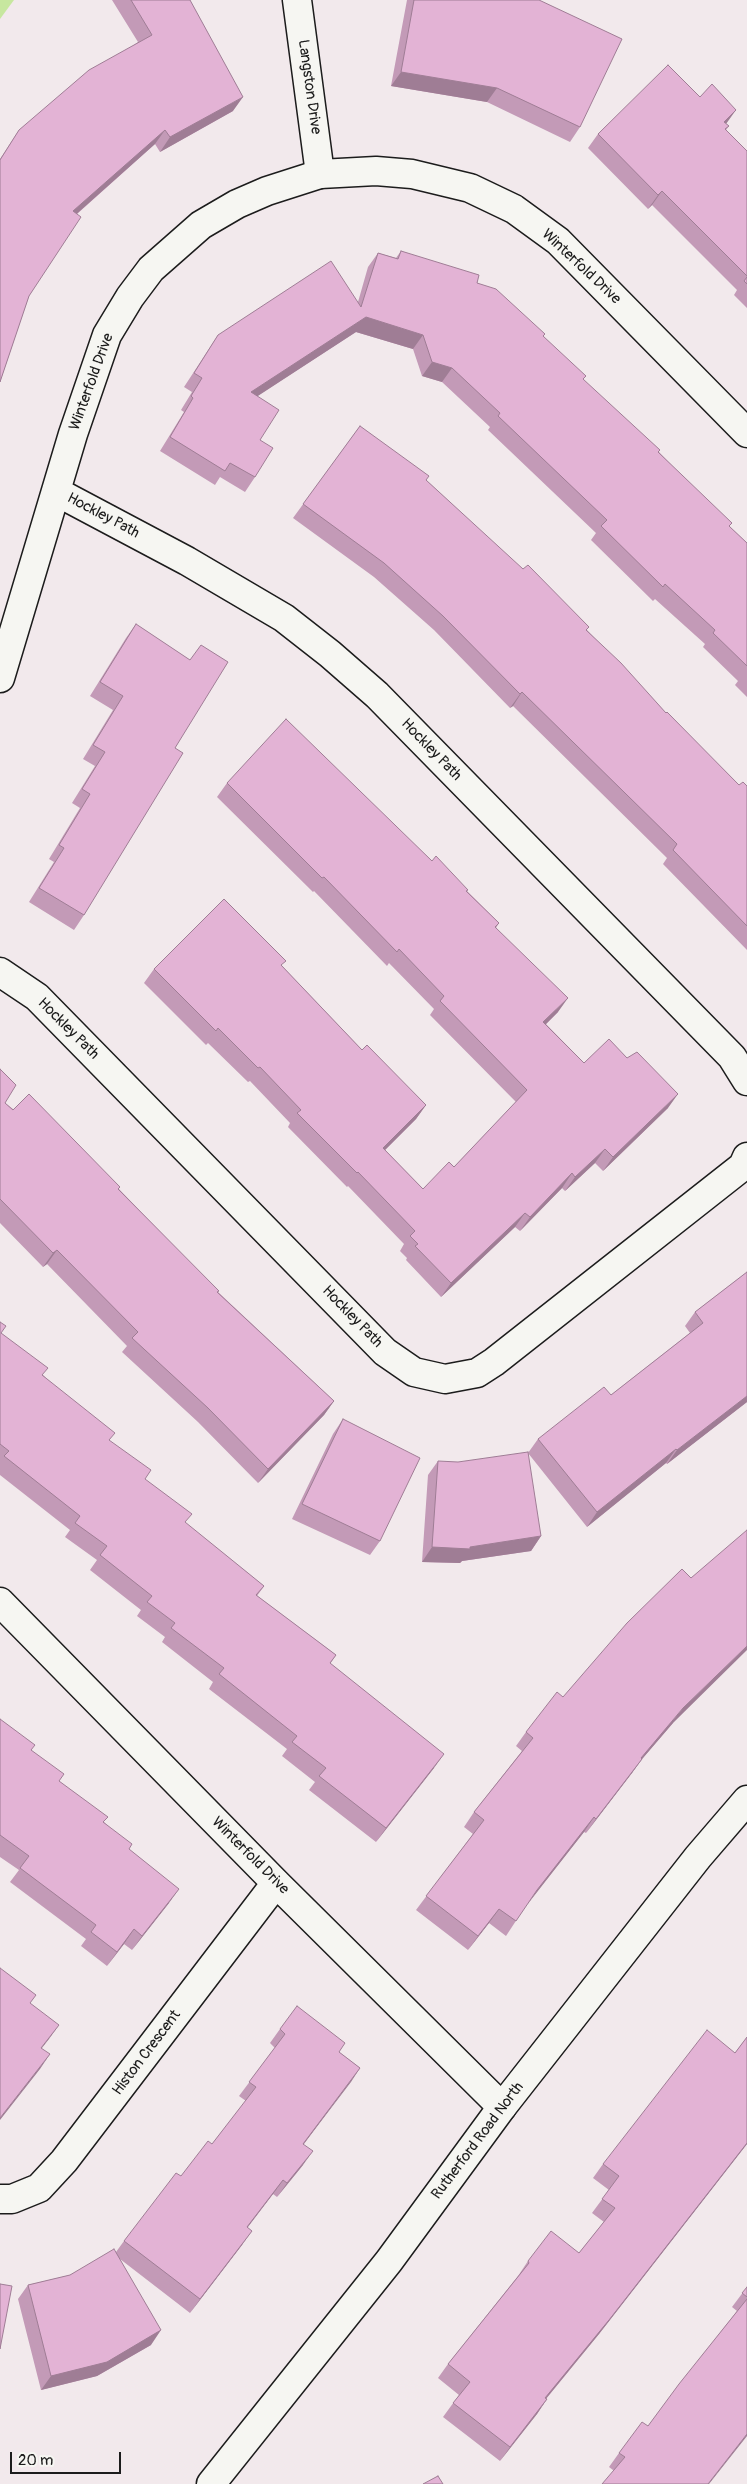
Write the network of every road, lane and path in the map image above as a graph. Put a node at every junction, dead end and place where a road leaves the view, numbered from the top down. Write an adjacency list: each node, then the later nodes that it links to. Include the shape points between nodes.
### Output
1 (297, 0): 2 (street, Langston Drive)
2 (320, 174): 3 (street, Winterfold Drive, via 376,171 412,174 470,188 514,209 558,241); 4 (street, Winterfold Drive, via 266,191 238,204 201,225 151,268 106,335)
3 (747, 433)
4 (56, 492): 5 (street, Winterfold Drive); 7 (street, Hockley Path, via 187,560 284,618 330,654 377,696 732,1057)
5 (0, 678)
6 (0, 972): 8 (street, Hockley Path, via 37,997 385,1352 414,1372 445,1379 476,1372 494,1362 743,1166)
7 (747, 1081)
8 (747, 1157)
9 (0, 1602): 11 (street, Winterfold Drive)
10 (747, 1800): 12 (street, Rutherford Road North, via 698,1857)
11 (276, 1883): 12 (street, Winterfold Drive); 13 (street, Histon Crescent, via 64,2161 39,2188 12,2199)
12 (502, 2108): 14 (street, Rutherford Road North, via 389,2262)
13 (0, 2199)
14 (211, 2484)

